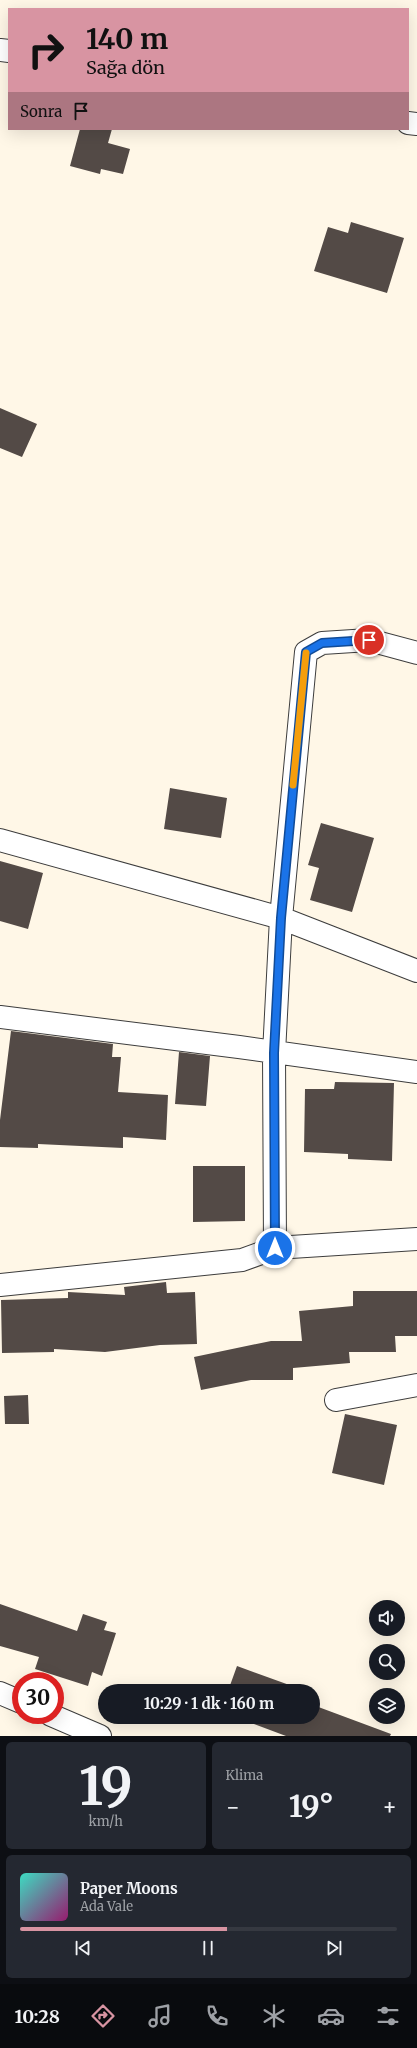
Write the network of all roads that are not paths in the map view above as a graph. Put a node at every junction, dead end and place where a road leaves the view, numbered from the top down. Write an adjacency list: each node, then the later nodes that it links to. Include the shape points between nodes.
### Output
1 (417, 653): 3 (street, via 369,640 322,643 306,652)
2 (0, 840): 3 (street)
3 (281, 918): 4 (street); 6 (street)
4 (417, 971)
5 (0, 1017): 6 (street)
6 (274, 1053): 7 (street); 9 (street)
7 (417, 1072)
8 (417, 1239): 9 (street)
9 (275, 1248): 10 (street, via 242,1260)
10 (0, 1285)
11 (417, 1385): 12 (street)
12 (336, 1400)
13 (0, 1693): 14 (street)
14 (12, 1698)
15 (64, 1721): 16 (street)
16 (100, 1736)

